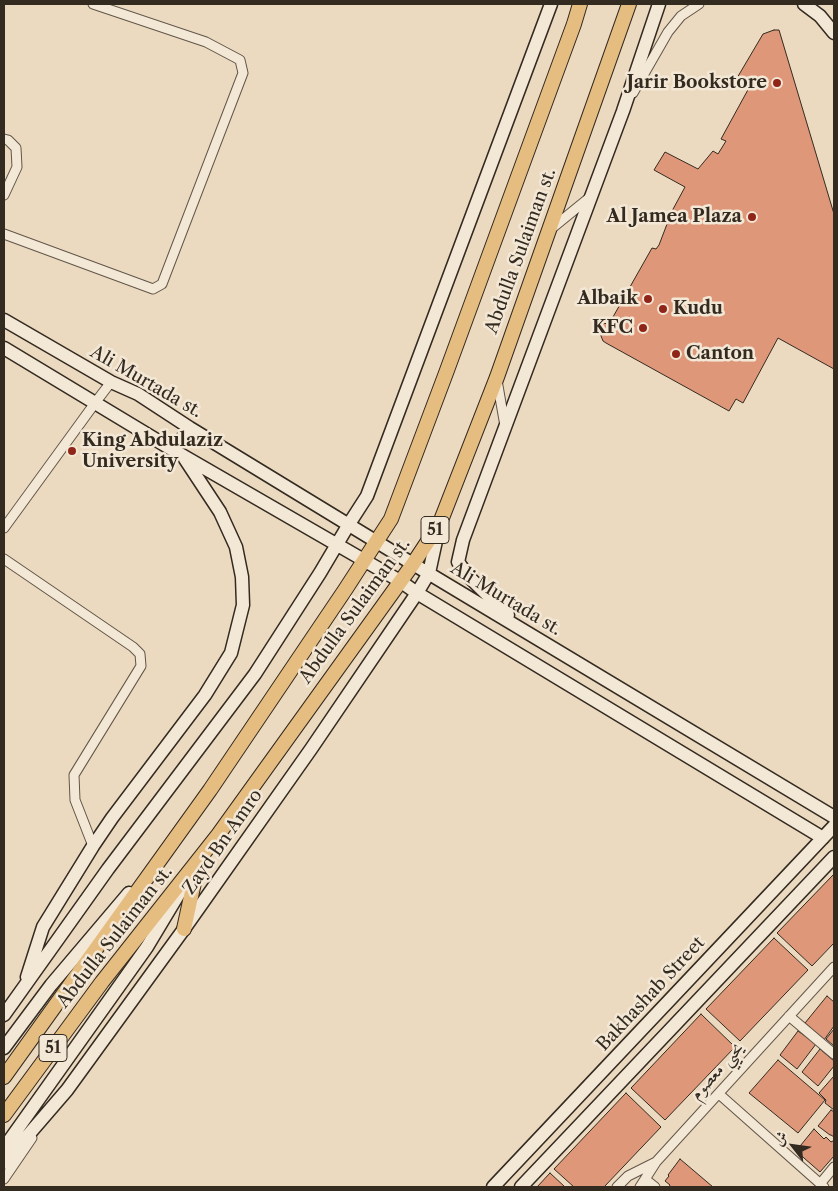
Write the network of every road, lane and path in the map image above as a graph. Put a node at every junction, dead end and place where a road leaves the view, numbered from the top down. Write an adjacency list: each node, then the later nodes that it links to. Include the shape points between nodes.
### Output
1 (93, 4): 14 (street, via 206,42 240,60 243,73 166,275 162,284 153,289)
2 (551, 4): 23 (main road, via 381,462 367,496)
3 (580, 4): 26 (main road, Abdulla Sulaiman st. / 51, via 446,373 390,519)
4 (629, 4): 13 (main road, Abdulla Sulaiman st. / 51)
5 (659, 4): 9 (main road)
6 (699, 4): 9 (street, via 681,16 668,32)
7 (804, 4): 8 (main road)
8 (834, 33)
9 (623, 111): 12 (main road)
10 (4, 139): 11 (street, via 16,148 17,166)
11 (4, 195)
12 (591, 197): 13 (street); 20 (main road)
13 (548, 231): 17 (main road, Abdulla Sulaiman st. / 51)
14 (4, 234)
15 (4, 320): 18 (main road, Ali Murtada st.)
16 (4, 348): 19 (main road)
17 (497, 377): 20 (street); 24 (main road, Abdulla Sulaiman st. / 51)
18 (111, 382): 19 (street); 21 (main road, Ali Murtada st., via 138,394)
19 (95, 403): 22 (main road); 25 (street)
20 (505, 426): 34 (main road, via 458,562)
21 (190, 428): 22 (main road); 23 (main road, Ali Murtada st.)
22 (178, 454): 27 (main road); 39 (main road, via 220,512 236,547 243,605 231,652 210,686)
23 (349, 524): 26 (main road, Ali Murtada st.); 27 (main road)
24 (440, 524): 30 (main road, Abdulla Sulaiman st. / 51); 31 (main road, Zayd Bn Amro)
25 (4, 528)
26 (376, 542): 29 (main road, Abdulla Sulaiman st. / 51); 30 (main road, Ali Murtada st.)
27 (337, 545): 29 (main road); 44 (main road, via 255,674)
28 (4, 559): 39 (street, via 140,654 141,666 74,775 75,800)
29 (364, 561): 32 (main road); 38 (main road, Abdulla Sulaiman st. / 51)
30 (413, 564): 31 (main road, Ali Murtada st.); 32 (main road, Abdulla Sulaiman st. / 51)
31 (429, 573): 33 (main road, Zayd Bn Amro); 34 (main road, Ali Murtada st.)
32 (400, 581): 33 (main road); 41 (main road, Abdulla Sulaiman st. / 51)
33 (417, 593): 37 (main road); 42 (main road, Zayd Bn Amro)
34 (524, 631): 35 (main road, Ali Murtada st.)
35 (834, 817)
36 (834, 826): 37 (main road, Bakhashab Street)
37 (823, 838): 60 (main road, Bakhashab Street)
38 (173, 841): 47 (main road, via 51,985); 49 (main road, Abdulla Sulaiman st. / 51)
39 (93, 846): 44 (main road, via 43,927)
40 (834, 857): 61 (main road)
41 (199, 859): 42 (main road); 52 (main road, Abdulla Sulaiman st. / 51, via 102,982); 53 (main road, via 148,948)
42 (184, 929): 51 (main road, Zayd Bn Amro)
43 (834, 967): 46 (street, يحيي معصوم)
44 (23, 988): 45 (main road)
45 (4, 1015)
46 (789, 1016): 48 (street); 50 (street, يحيي معصوم)
47 (4, 1048)
48 (834, 1054)
49 (4, 1077)
50 (719, 1094): 54 (street, يحيي معصوم); 59 (street)
51 (62, 1095): 55 (main road, Zayd Bn Amro); 57 (street)
52 (4, 1115)
53 (4, 1148)
54 (656, 1162): 58 (street); 62 (street, يحيي معصوم, via 628,1176)
55 (4, 1163)
56 (834, 1167): 59 (street)
57 (4, 1179)
58 (645, 1179): 63 (street); 64 (street)
59 (822, 1186)
60 (493, 1187)
61 (521, 1187)
62 (617, 1187)
63 (640, 1187)
64 (655, 1187)

